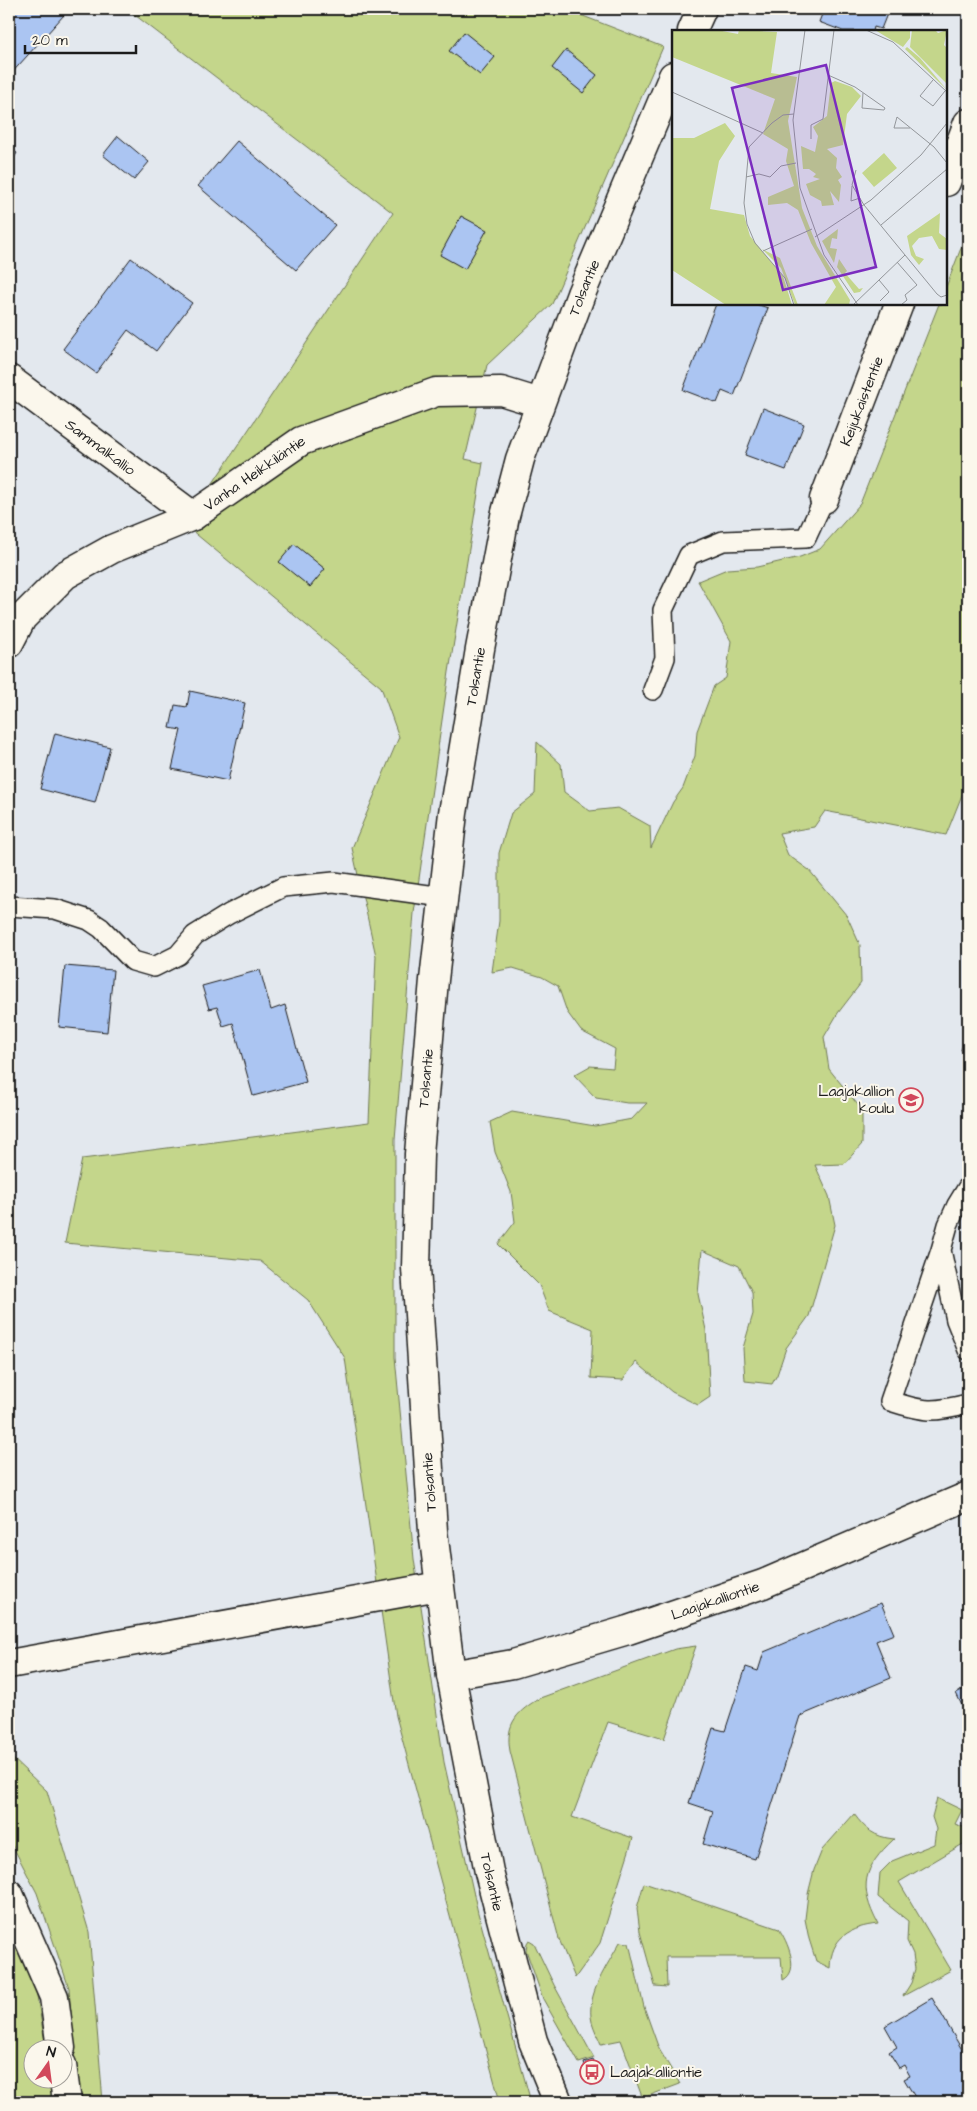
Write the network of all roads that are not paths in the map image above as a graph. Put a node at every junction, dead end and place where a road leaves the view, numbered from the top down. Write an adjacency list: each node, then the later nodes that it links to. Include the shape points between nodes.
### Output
1 (702, 9): 2 (street)
2 (692, 30)
3 (672, 78): 8 (street, Tolsantie, via 592,266)
4 (968, 124): 5 (street)
5 (947, 179)
6 (899, 305): 9 (street, Keijukaistentie)
7 (9, 379): 10 (street, Sammalkallio)
8 (540, 403): 10 (street, Vanha Heikkiläntie, via 501,391 436,392 302,441); 13 (street, Tolsantie, via 520,459 503,525 453,813)
9 (824, 499): 12 (lane, via 806,538 723,541 689,555 663,610 665,658)
10 (193, 516): 11 (street, Vanha Heikkiläntie, via 112,549 65,575 22,618)
11 (9, 643)
12 (653, 690)
13 (443, 897): 14 (lane, via 334,882 283,887 195,935 178,955 154,967 133,961 89,920 55,909); 20 (street, Tolsantie, via 419,1154 416,1268 432,1531)
14 (9, 906)
15 (968, 1187): 16 (lane, via 948,1225)
16 (941, 1250): 17 (lane, via 956,1320); 18 (lane, via 890,1401 923,1411)
17 (968, 1350)
18 (968, 1404)
19 (968, 1496): 22 (street, Laajakalliontie, via 754,1587 628,1630 513,1664)
20 (440, 1586): 21 (street); 22 (street, Tolsantie)
21 (9, 1664)
22 (451, 1674): 27 (street, Tolsantie, via 489,1872 533,2040)
23 (9, 1894): 24 (street, via 54,1997)
24 (59, 2038)
25 (65, 2088): 26 (street)
26 (67, 2102)
27 (558, 2102)

